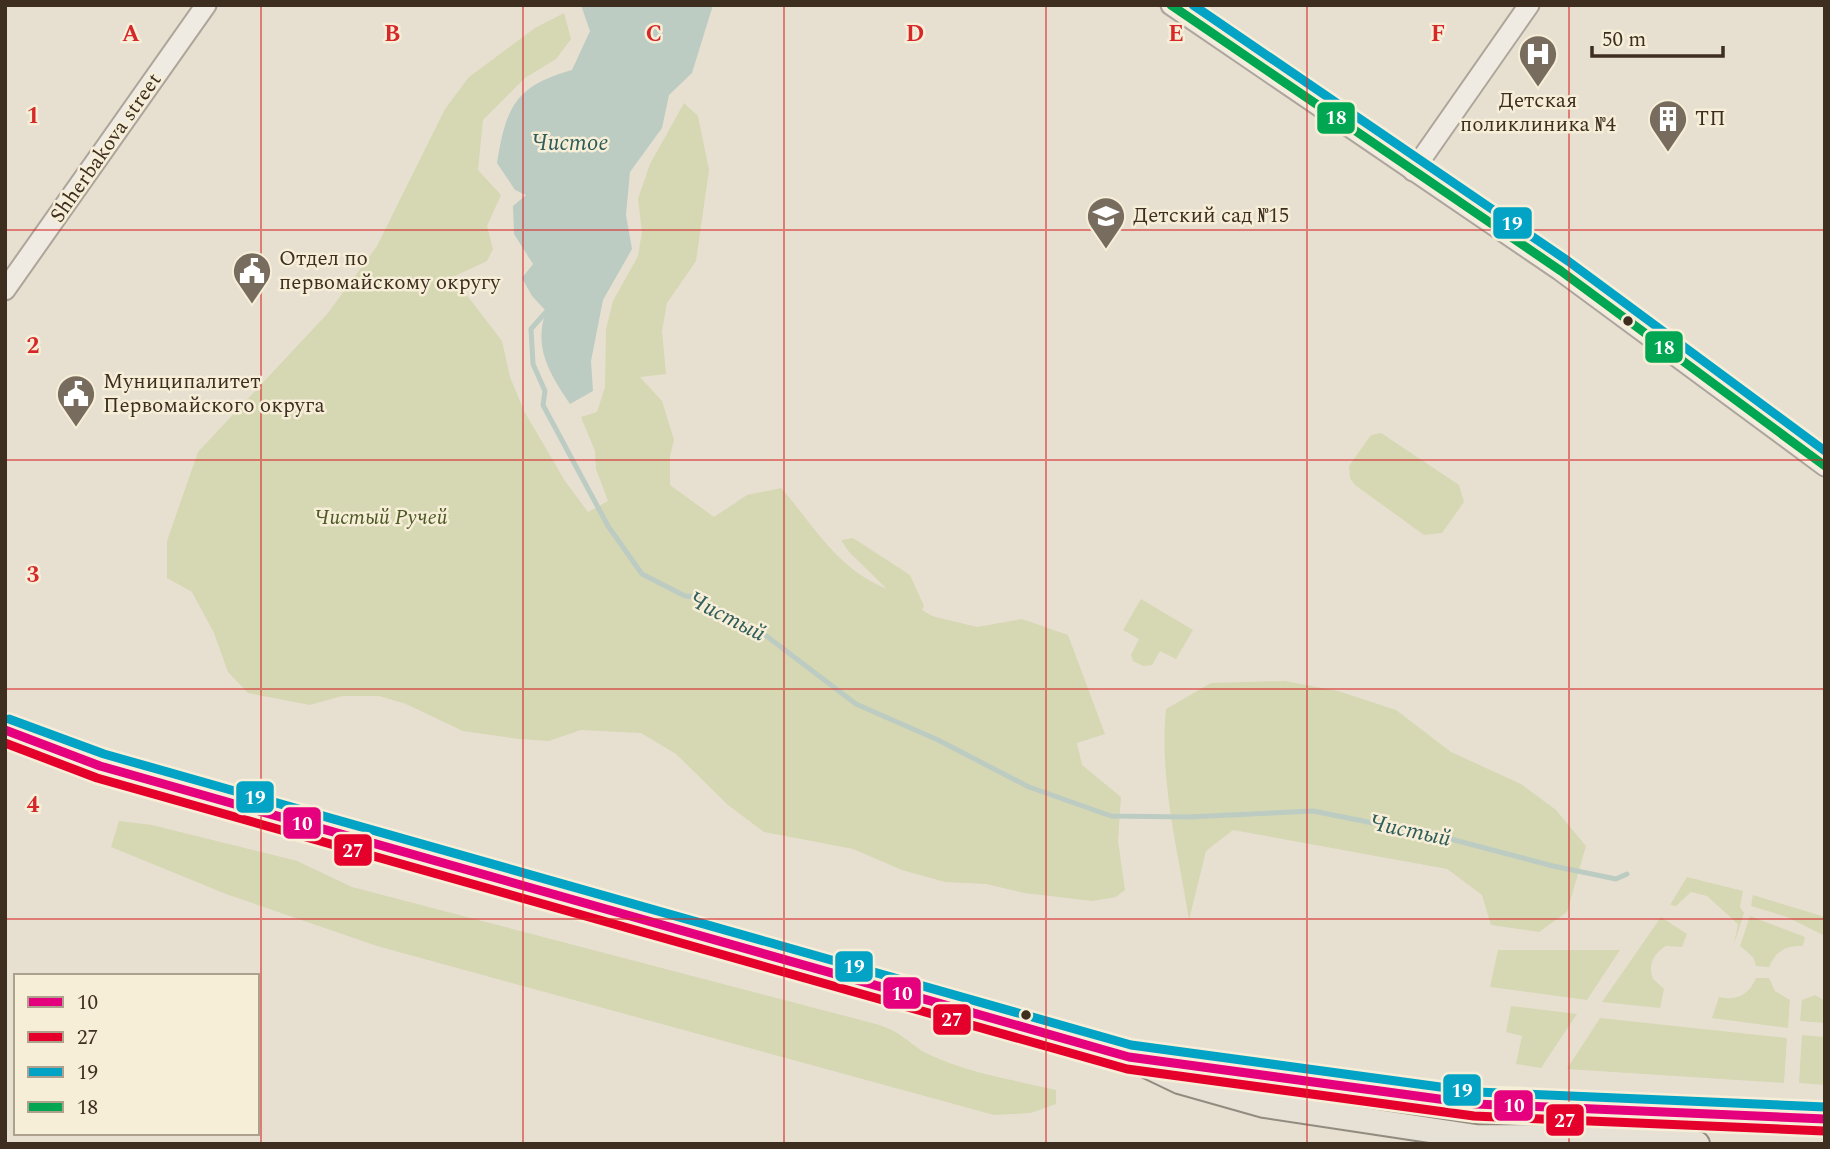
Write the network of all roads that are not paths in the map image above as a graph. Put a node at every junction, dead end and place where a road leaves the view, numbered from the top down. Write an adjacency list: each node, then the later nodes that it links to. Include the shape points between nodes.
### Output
1 (205, 5): 5 (street, Shherbakova street)
2 (1171, 5): 4 (street)
3 (1529, 5): 4 (street)
4 (1413, 171): 6 (street, via 1561,271)
5 (5, 290)
6 (1825, 466)
7 (5, 730): 8 (main road, via 100,766)
8 (1129, 1057): 9 (main road); 10 (main road, via 1179,1081)
9 (1271, 1076): 10 (main road, via 1254,1088); 11 (main road, via 1476,1104)
10 (1264, 1105): 12 (main road, via 1476,1137 1626,1138)
11 (1825, 1119)
12 (1696, 1144)

